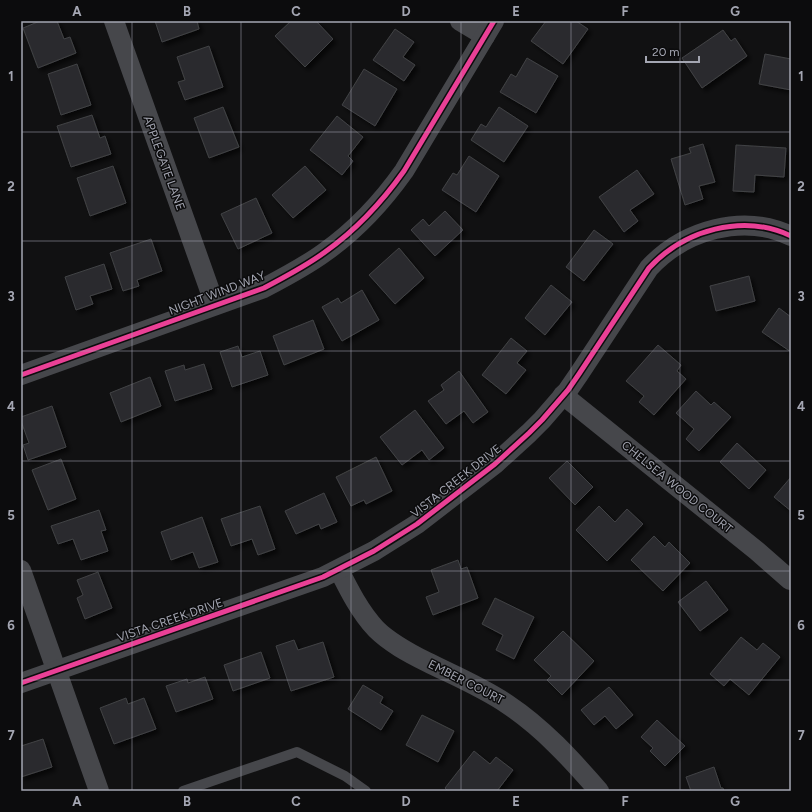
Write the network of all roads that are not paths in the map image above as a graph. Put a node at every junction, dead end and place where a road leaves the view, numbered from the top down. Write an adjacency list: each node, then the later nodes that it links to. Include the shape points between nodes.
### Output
1 (114, 21): 5 (street, APPLEGATE LANE)
2 (460, 21): 3 (street)
3 (489, 28): 5 (street, NIGHT WIND WAY, via 404,171 370,214 325,253 294,272 264,288)
4 (791, 236): 7 (street, VISTA CREEK DRIVE, via 760,226 734,226 705,232 670,249 649,268)
5 (215, 305): 6 (street, NIGHT WIND WAY)
6 (21, 375)
7 (564, 395): 9 (street, VISTA CREEK DRIVE, via 525,437 466,488 402,534); 10 (street, CHELSEA WOOD COURT)
8 (21, 570): 11 (street)
9 (339, 570): 11 (street, VISTA CREEK DRIVE); 16 (street, EMBER COURT, via 367,617 387,638 411,654 507,704 544,731)
10 (790, 580)
11 (56, 671): 12 (street, VISTA CREEK DRIVE); 13 (street)
12 (21, 683)
13 (99, 791)
14 (183, 791): 15 (lane, via 297,752 345,776)
15 (366, 791)
16 (599, 791)

